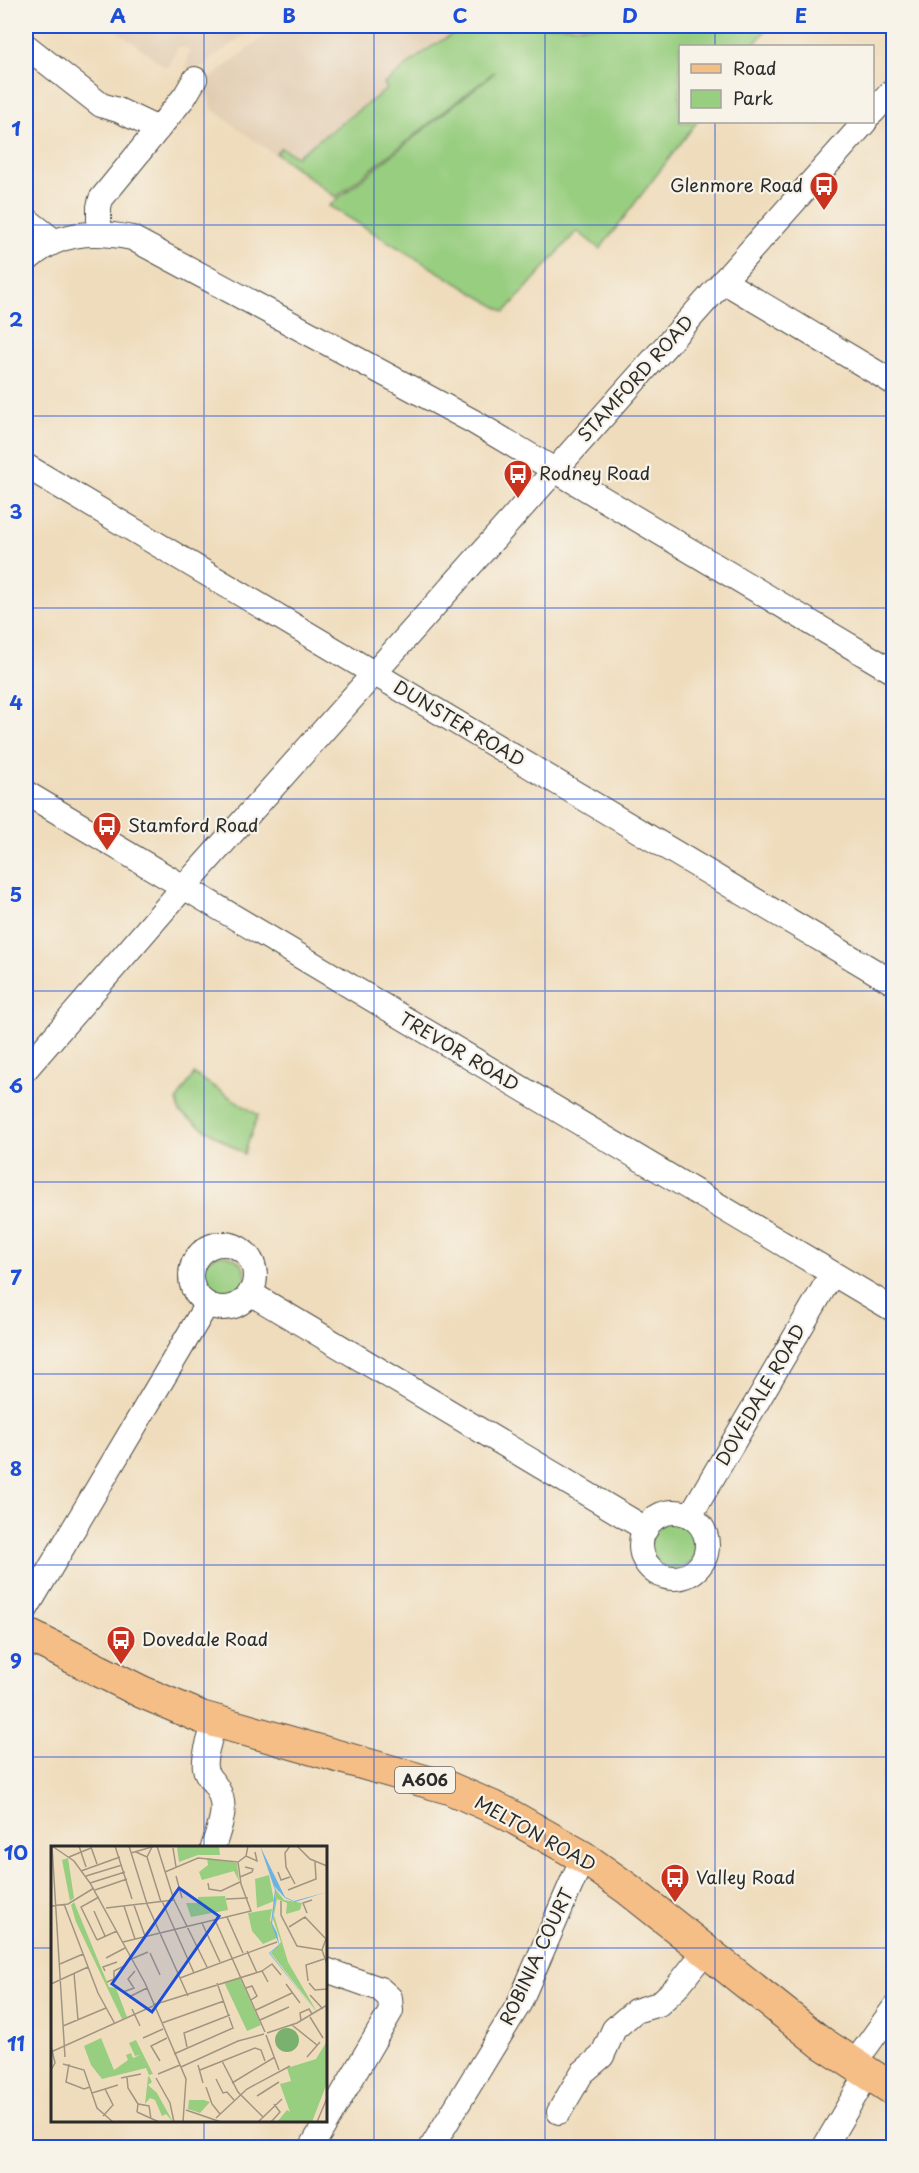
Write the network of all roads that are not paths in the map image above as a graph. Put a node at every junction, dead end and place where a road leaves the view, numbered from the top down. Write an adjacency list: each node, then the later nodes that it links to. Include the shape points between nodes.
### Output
1 (26, 46): 4 (street, via 101,105)
2 (195, 79): 4 (street)
3 (864, 123): 9 (street, STAMFORD ROAD)
4 (158, 129): 6 (street, via 101,200)
5 (26, 219): 7 (street)
6 (99, 234): 7 (street); 12 (street, via 132,238 474,422)
7 (54, 241): 8 (street)
8 (26, 261)
9 (723, 281): 10 (street); 12 (street, STAMFORD ROAD)
10 (894, 383)
11 (26, 466): 14 (street, DUNSTER ROAD)
12 (555, 470): 13 (street); 14 (street, STAMFORD ROAD)
13 (894, 672)
14 (374, 673): 16 (street, STAMFORD ROAD); 17 (street, DUNSTER ROAD)
15 (26, 793): 16 (street, TREVOR ROAD)
16 (183, 888): 18 (street, STAMFORD ROAD); 19 (street, TREVOR ROAD)
17 (894, 983)
18 (26, 1069)
19 (832, 1274): 22 (street, TREVOR ROAD); 23 (street, DOVEDALE ROAD)
20 (250, 1293): 21 (street, via 236,1306 216,1308); 21 (street, via 255,1274 247,1255 230,1245 210,1247 195,1261 191,1280 199,1298); 24 (street)
21 (207, 1304): 25 (street)
22 (894, 1310)
23 (690, 1516): 24 (street, via 670,1512); 24 (street, via 704,1531 707,1551 696,1569 678,1578 658,1574 644,1559 641,1549)
24 (646, 1528)
25 (26, 1609)
26 (26, 1634): 27 (main road, MELTON ROAD / A606, via 142,1692)
27 (215, 1721): 28 (street, via 204,1763 223,1802); 29 (main road, MELTON ROAD / A606, via 448,1788 502,1811)
28 (214, 1846)
29 (583, 1857): 30 (main road, MELTON ROAD / A606); 39 (street, ROBINIA COURT, via 519,2004)
30 (706, 1950): 33 (main road, MELTON ROAD / A606, via 822,2043); 35 (street, via 659,2004 635,2011 614,2029 602,2056 582,2073)
31 (327, 1970): 36 (street, via 381,1989 390,1998 391,2012)
32 (894, 2008): 33 (street)
33 (861, 2069): 34 (main road, MELTON ROAD / A606); 40 (street)
34 (894, 2090)
35 (558, 2111)
36 (327, 2121)
37 (326, 2122): 38 (street)
38 (311, 2148)
39 (431, 2148)
40 (824, 2148)

